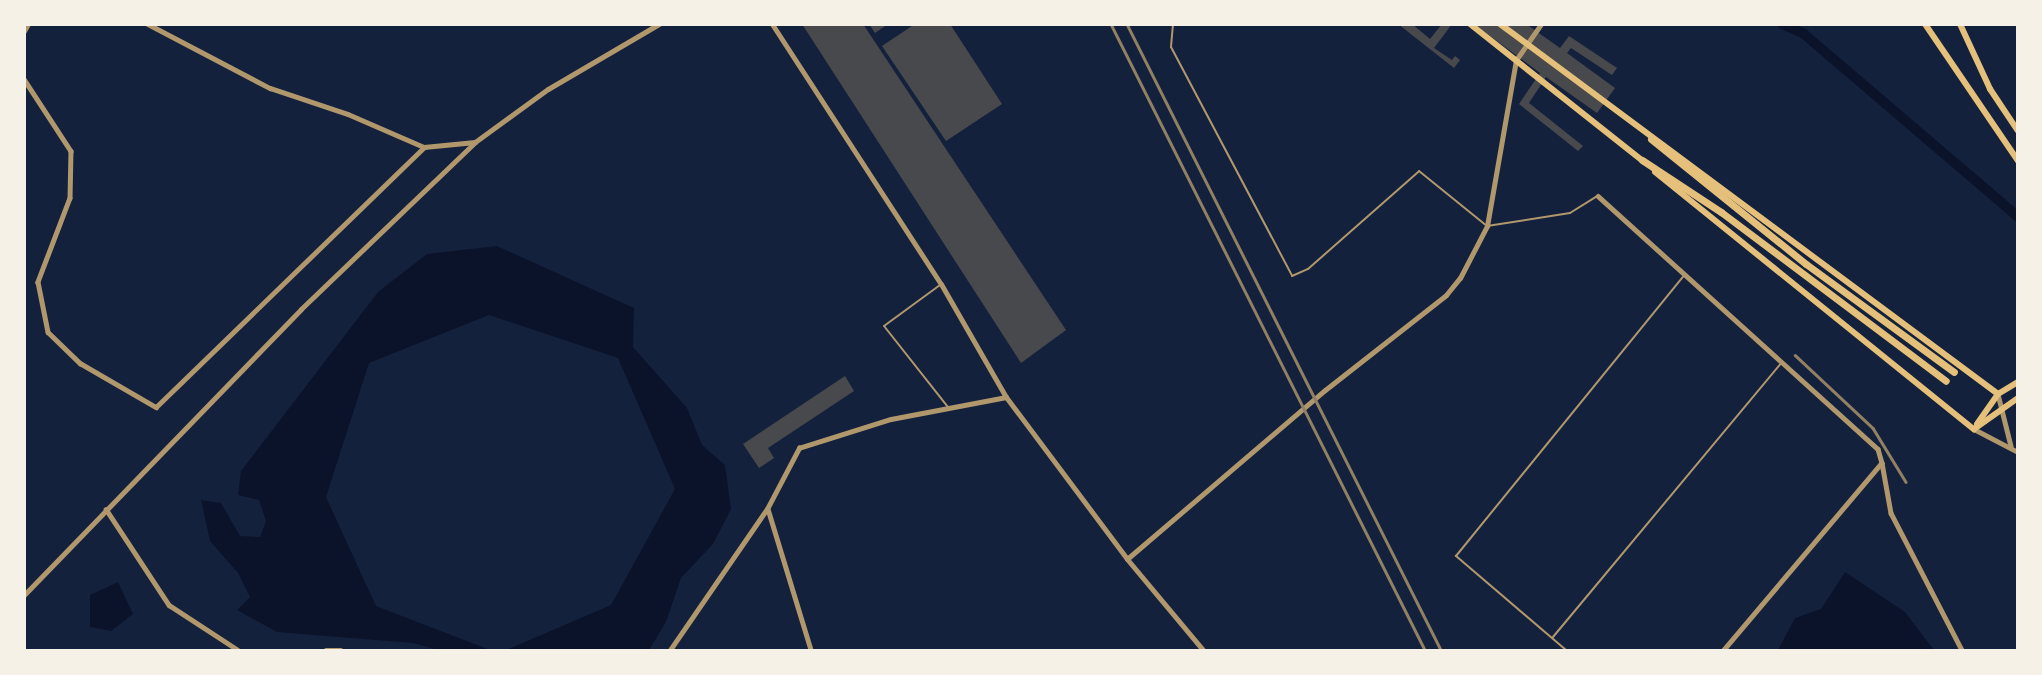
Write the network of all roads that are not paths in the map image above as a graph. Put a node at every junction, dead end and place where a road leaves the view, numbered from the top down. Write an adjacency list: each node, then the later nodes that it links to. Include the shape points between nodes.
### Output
1 (28, 24): 11 (street)
2 (148, 24): 18 (street, via 270,88 348,114)
3 (659, 24): 17 (street, via 548,89)
4 (772, 24): 24 (street)
5 (1173, 24): 22 (lane, via 1171,47 1292,276 1308,269 1419,171)
6 (1470, 24): 13 (main road)
7 (1500, 24): 12 (main road)
8 (1542, 24): 12 (street)
9 (1925, 24): 20 (main road)
10 (1960, 24): 15 (main road, via 1990,89)
11 (24, 31)
12 (1527, 45): 13 (street); 16 (main road)
13 (1516, 60): 19 (main road); 22 (street)
14 (24, 79): 18 (street, via 71,151 70,198 38,282 48,332 80,363 156,407)
15 (2018, 131)
16 (1651, 139): 26 (highway, via 1784,247); 29 (main road, via 1668,145)
17 (475, 142): 18 (street); 38 (street)
18 (424, 147)
19 (1642, 160): 27 (highway, via 1721,212); 34 (main road)
20 (2018, 161)
21 (1598, 196): 22 (lane, via 1570,213); 23 (street)
22 (1487, 226): 40 (street, via 1472,260 1446,295 1325,390)
23 (1685, 274): 25 (street); 42 (lane, via 1456,556)
24 (941, 284): 30 (street); 33 (lane, via 884,326)
25 (1782, 362): 37 (street, via 1878,449); 42 (lane)
26 (1954, 372)
27 (1946, 381)
28 (2018, 382): 29 (main road)
29 (1998, 394): 32 (street); 34 (main road)
30 (1006, 397): 33 (street); 40 (street)
31 (2018, 398): 32 (main road)
32 (2005, 407): 34 (main road); 35 (street)
33 (949, 408): 39 (street, via 891,419 799,448)
34 (1974, 429): 35 (street)
35 (2011, 446): 36 (street)
36 (2018, 452)
37 (1882, 463): 50 (street); 51 (street, via 1891,513)
38 (106, 508): 41 (street); 43 (street, via 169,605)
39 (767, 509): 46 (street); 47 (street)
40 (1127, 559): 48 (street)
41 (24, 594)
42 (1552, 638): 49 (lane)
43 (238, 650)
44 (326, 650): 45 (street)
45 (341, 650)
46 (670, 650)
47 (811, 650)
48 (1203, 650)
49 (1566, 650)
50 (1724, 650)
51 (1962, 650)

